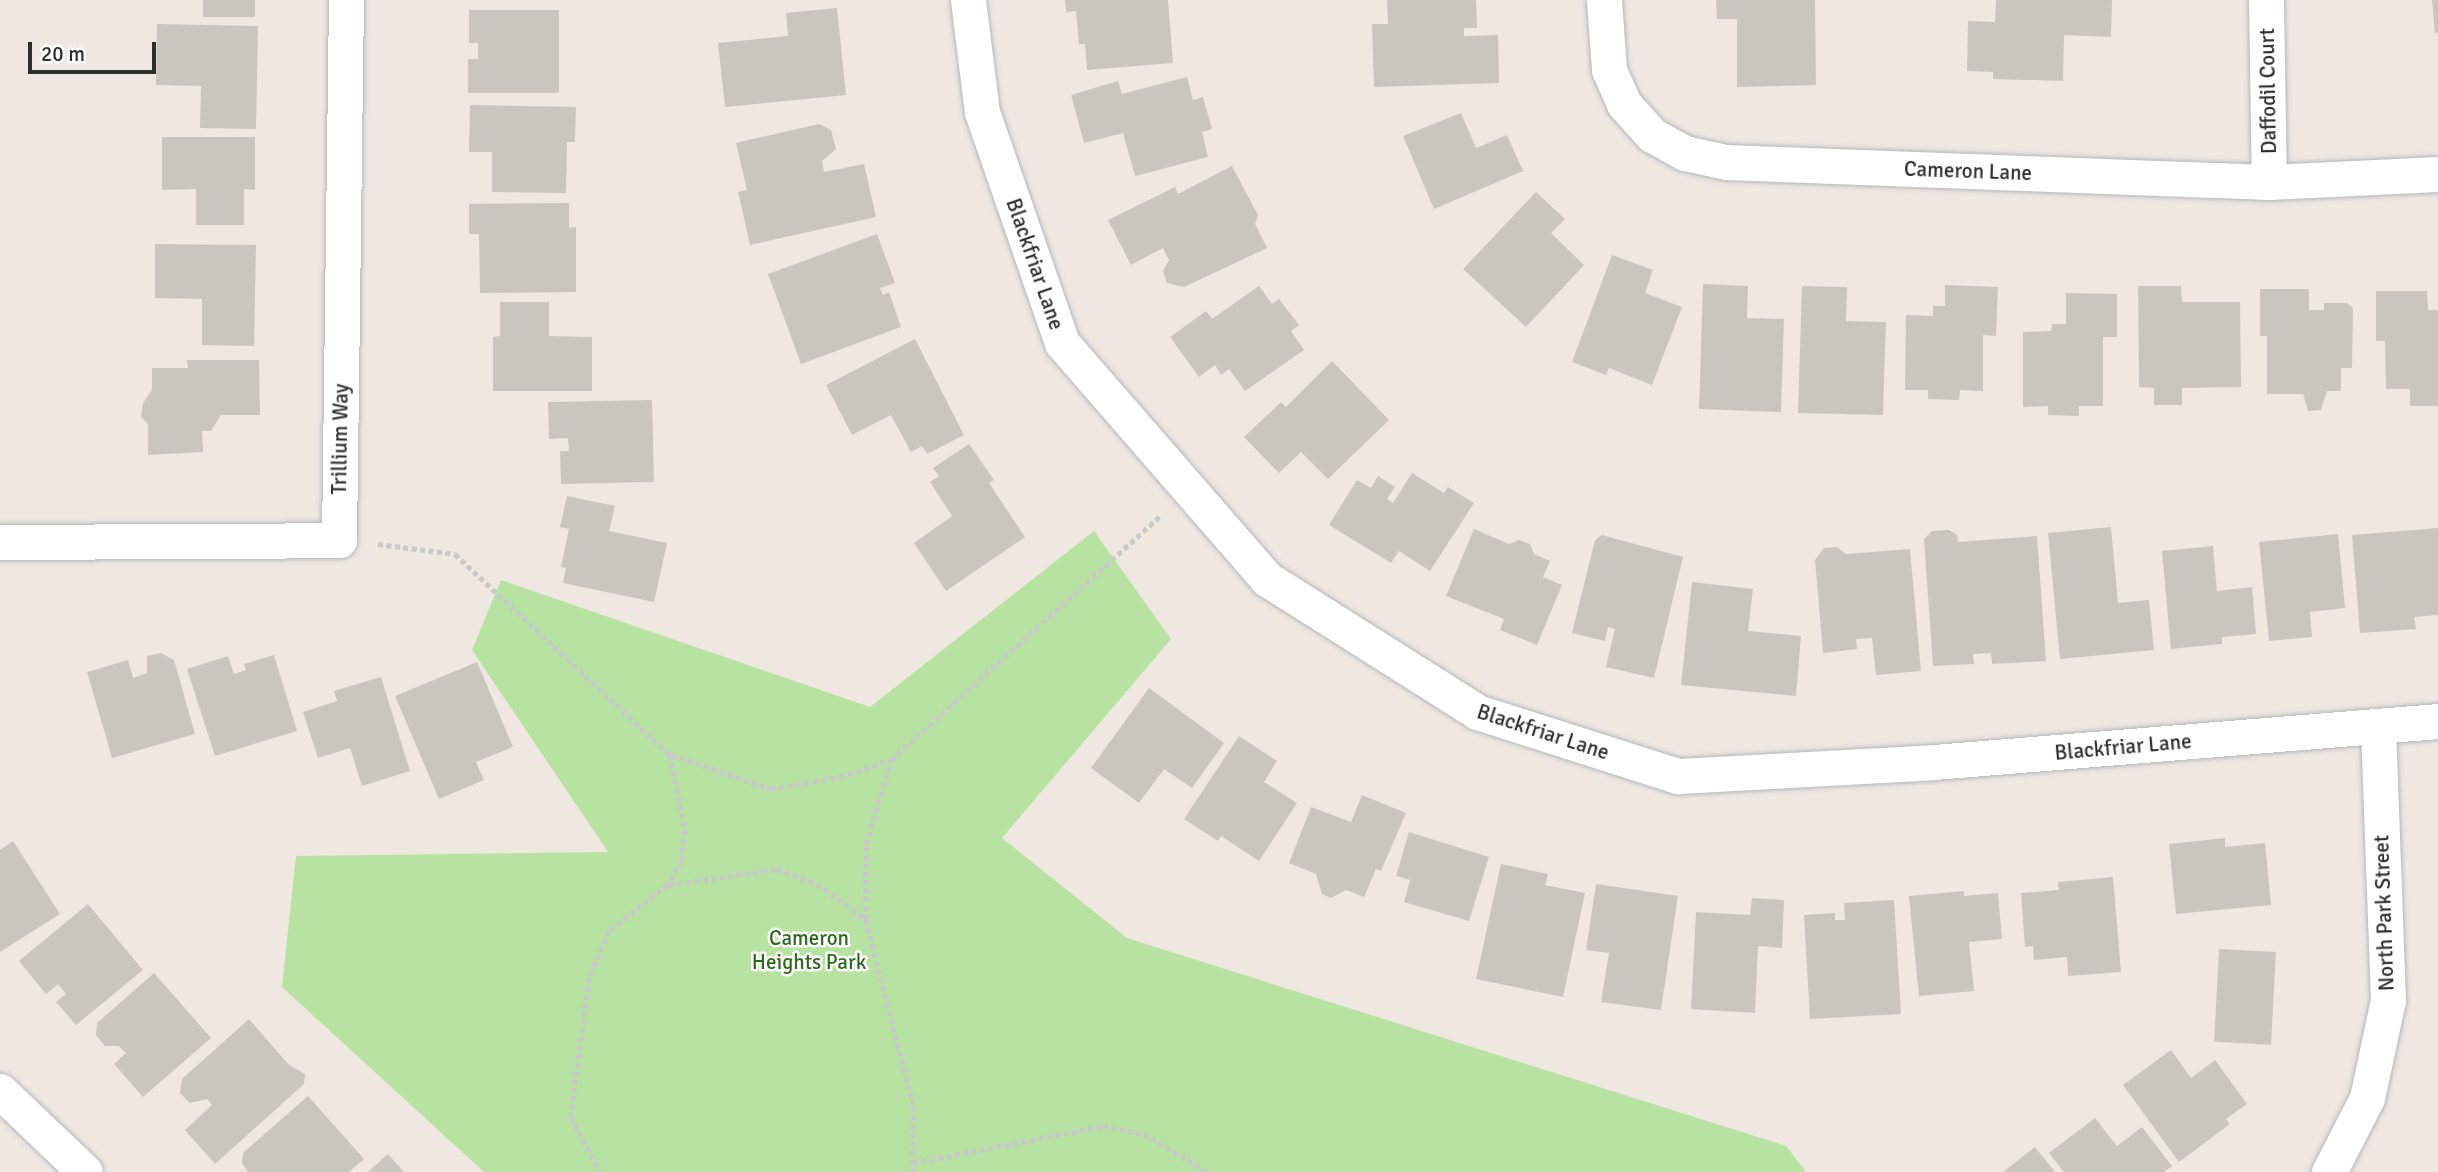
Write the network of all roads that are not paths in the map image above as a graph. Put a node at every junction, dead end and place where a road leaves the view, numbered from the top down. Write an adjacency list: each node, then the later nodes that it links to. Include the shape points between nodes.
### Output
1 (346, 0): 7 (street, Trillium Way, via 339,540)
2 (968, 0): 9 (street, Blackfriar Lane, via 982,112 1062,343 1267,579 1477,712 1678,776 1934,762)
3 (1604, 0): 6 (street, Cameron Lane, via 1609,70 1624,104 1652,135 1685,153 1726,162)
4 (2266, 0): 6 (street, Daffodil Court)
5 (2438, 174): 6 (street, Cameron Lane)
6 (2269, 183)
7 (0, 542)
8 (2438, 721): 9 (street, Blackfriar Lane)
9 (2378, 726): 12 (street, North Park Street, via 2388,1000 2367,1098)
10 (0, 1091): 11 (street)
11 (85, 1172)
12 (2329, 1172)

